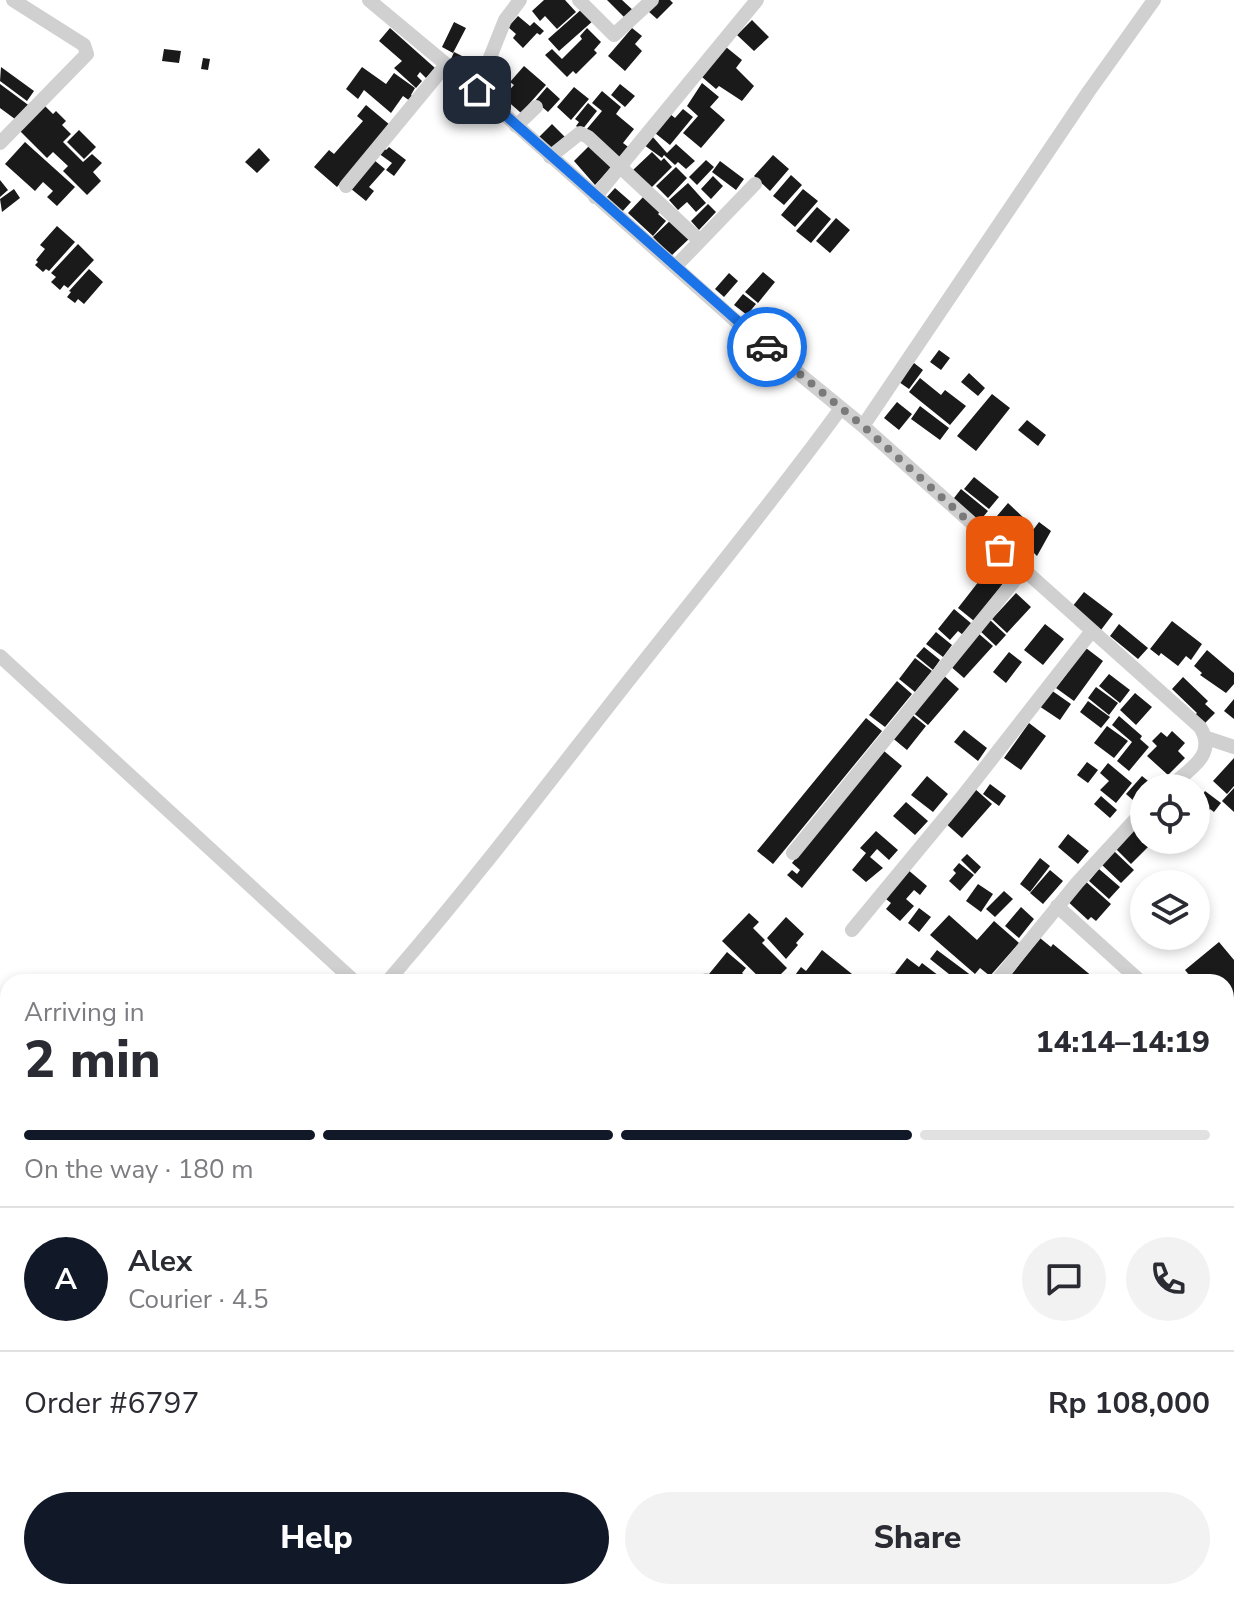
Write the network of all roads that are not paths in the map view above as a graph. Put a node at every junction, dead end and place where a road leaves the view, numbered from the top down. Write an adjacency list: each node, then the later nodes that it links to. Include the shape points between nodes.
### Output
1 (13, 0): 12 (street, via 84,45 87,54)
2 (369, 0): 8 (street)
3 (520, 0): 9 (street)
4 (579, 0): 5 (street, via 614,35)
5 (652, 0)
6 (757, 0): 14 (street)
7 (1154, 0): 21 (street)
8 (445, 66): 9 (street); 16 (street)
9 (468, 84): 11 (street)
10 (536, 107): 11 (street)
11 (516, 126): 13 (street)
12 (0, 143)
13 (550, 157): 14 (street, via 580,133); 17 (street)
14 (622, 166): 17 (street); 18 (street)
15 (755, 184): 18 (street)
16 (346, 186)
17 (595, 197): 19 (street)
18 (700, 241): 19 (street)
19 (675, 267): 20 (street)
20 (841, 408): 21 (street); 33 (street)
21 (863, 426): 22 (street)
22 (1023, 570): 23 (street); 29 (street)
23 (1091, 632): 25 (street); 31 (street)
24 (0, 656): 32 (street)
25 (1207, 738): 26 (street); 27 (street, via 1202,758)
26 (1234, 747)
27 (1184, 774)
28 (1130, 825): 30 (street)
29 (793, 853)
30 (1057, 906): 34 (street); 35 (street)
31 (852, 930)
32 (346, 974)
33 (394, 974)
34 (1002, 974)
35 (1132, 974)

